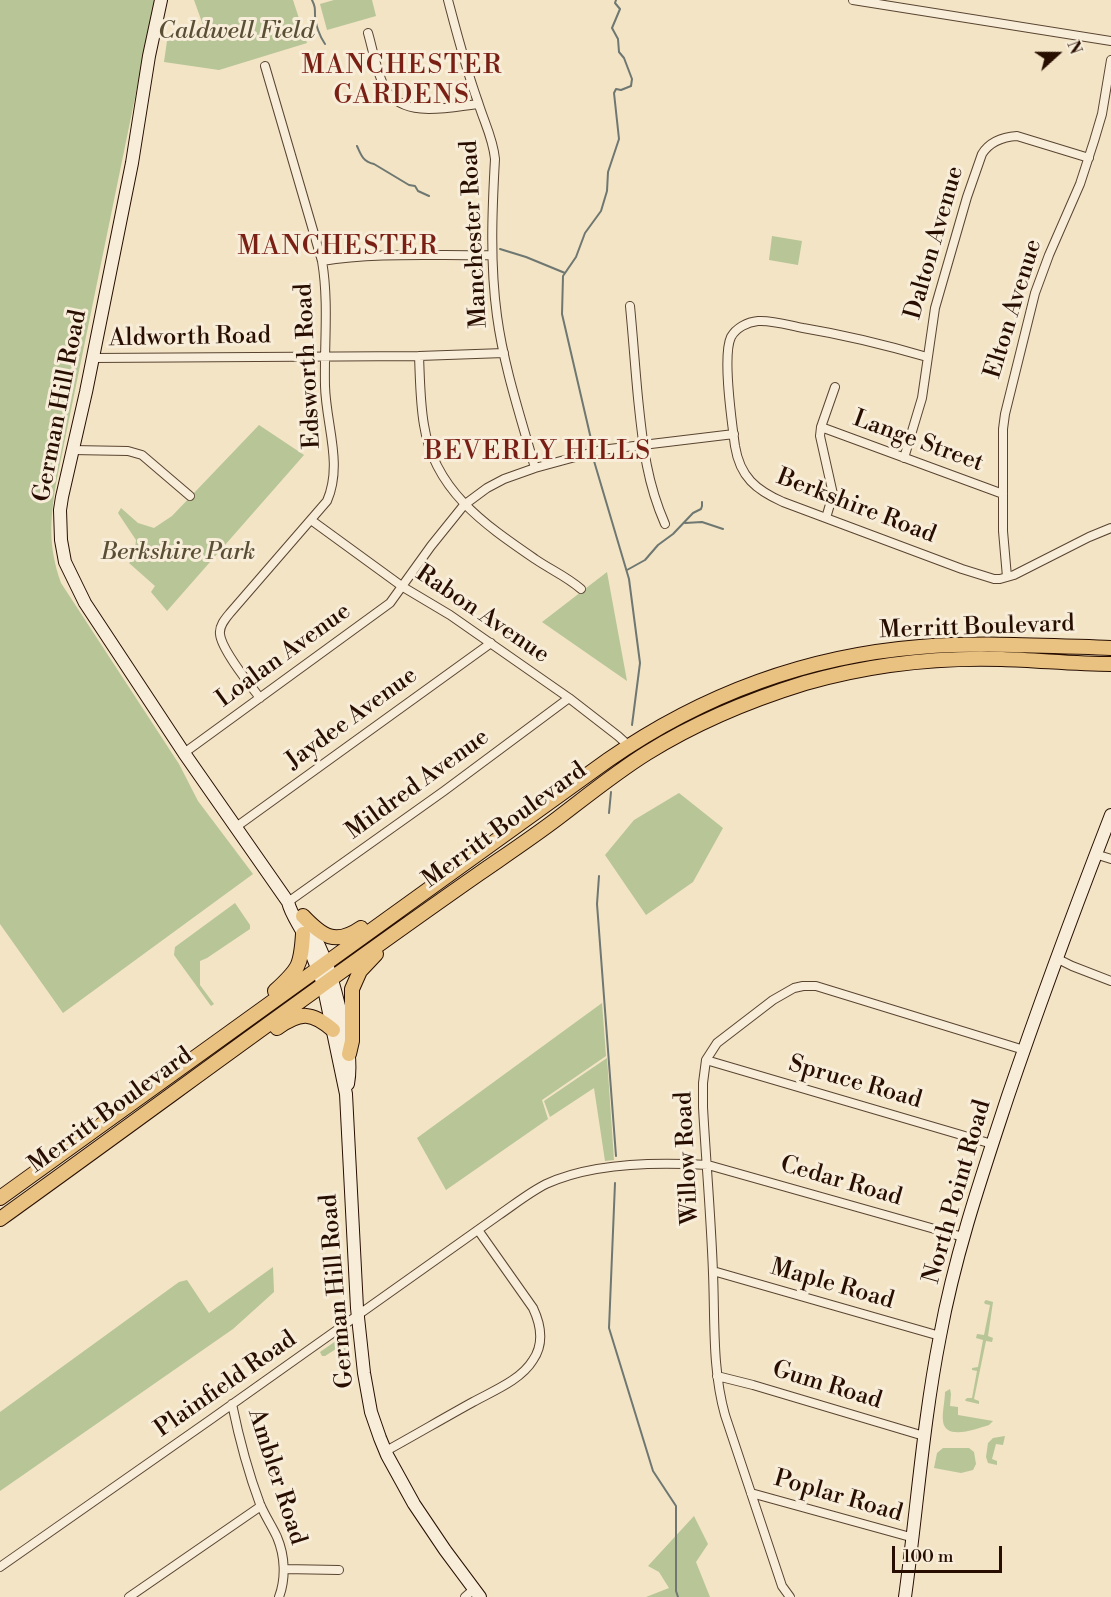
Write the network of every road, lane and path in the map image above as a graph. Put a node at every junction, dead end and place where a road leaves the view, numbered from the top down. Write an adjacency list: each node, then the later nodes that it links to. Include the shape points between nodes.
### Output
1 (161, 0): 19 (street, German Hill Road)
2 (448, 0): 10 (street, Manchester Road)
3 (853, 0): 5 (street)
4 (918, 0): 5 (street)
5 (916, 10): 7 (street)
6 (368, 33): 10 (street, via 392,98 426,109)
7 (1111, 41)
8 (1111, 60): 11 (street, Elton Avenue, via 1102,114)
9 (265, 66): 13 (street, Edsworth Road)
10 (478, 104): 12 (street, Manchester Road, via 495,159)
11 (1089, 158): 18 (street, Dalton Avenue, via 1017,136 986,148 978,162 939,290); 27 (street, Elton Avenue, via 1029,313 1005,414)
12 (491, 255): 13 (street, via 370,256); 15 (street, Manchester Road)
13 (322, 261): 16 (street, Edsworth Road)
14 (630, 306): 23 (street)
15 (504, 353): 17 (street, Aldworth Road); 26 (street, Manchester Road)
16 (326, 356): 17 (street, Aldworth Road); 19 (street, Aldworth Road); 31 (street, Edsworth Road, via 325,390 334,477 327,501)
17 (419, 356): 29 (street, via 423,420 430,450 442,475)
18 (927, 357): 22 (street, Berkshire Road, via 832,333 770,322 749,323 734,333 728,350); 25 (street, Dalton Avenue, via 922,398)
19 (93, 358): 24 (street, German Hill Road)
20 (835, 387): 21 (street)
21 (821, 427): 25 (street, Lange Street); 30 (street, via 833,494)
22 (734, 434): 23 (street, Loalan Avenue); 30 (street, Berkshire Road, via 736,454 744,473 757,488)
23 (643, 444): 26 (street, Loalan Avenue, via 601,450); 32 (street, via 652,490)
24 (72, 450): 28 (street, via 142,454); 44 (street, German Hill Road, via 60,510 65,562 85,603)
25 (904, 458): 27 (street, Lange Street)
26 (535, 468): 29 (street, Loalan Avenue, via 494,484)
27 (1003, 494): 34 (street, Elton Avenue)
28 (190, 496)
29 (465, 505): 35 (street, Loalan Avenue); 36 (street, via 514,545)
30 (826, 518): 34 (street, Berkshire Road, via 987,577)
31 (311, 520): 35 (street, Rabon Avenue); 40 (street, Edsworth Road, via 220,627 222,642)
32 (665, 524)
33 (1111, 528): 34 (street)
34 (1007, 578)
35 (403, 586): 37 (street, Rabon Avenue); 40 (street, Loalan Avenue, via 381,611)
36 (581, 589)
37 (491, 643): 41 (street, Rabon Avenue); 48 (street, Jaydee Avenue)
38 (1111, 648): 42 (main road, Merritt Boulevard, via 944,646 858,655 774,676)
39 (1107, 664): 45 (main road, Merritt Boulevard, via 963,660 908,663 846,673 742,705)
40 (260, 698): 44 (street, Loalan Avenue)
41 (569, 698): 43 (street, Rabon Avenue); 51 (street, Mildred Avenue)
42 (676, 718): 43 (main road, Merritt Boulevard); 45 (main road, via 638,749)
43 (629, 746): 46 (main road, via 629,758 606,775); 52 (main road, Merritt Boulevard)
44 (184, 753): 48 (street, German Hill Road)
45 (637, 759): 46 (main road, Merritt Boulevard)
46 (603, 782): 55 (main road, Merritt Boulevard)
47 (1111, 815): 49 (street, North Point Road)
48 (236, 827): 51 (street, German Hill Road)
49 (1095, 854): 50 (street); 56 (street, North Point Road)
50 (1111, 859)
51 (288, 902): 53 (street, German Hill Road); 54 (street, German Hill Road)
52 (411, 902): 53 (main road, via 403,899 344,937 318,932); 57 (main road, Merritt Boulevard)
53 (303, 916): 57 (street, German Hill Road)
54 (303, 934): 57 (street, German Hill Road); 60 (main road, via 298,967)
55 (386, 940): 58 (main road, Merritt Boulevard); 63 (main road, via 360,971 352,989)
56 (1058, 959): 59 (street); 62 (street, North Point Road)
57 (322, 965): 58 (street, German Hill Road); 60 (main road, Merritt Boulevard)
58 (328, 980): 61 (street, German Hill Road); 63 (street, German Hill Road); 65 (main road, Merritt Boulevard)
59 (1111, 981)
60 (241, 1024): 69 (main road, Merritt Boulevard)
61 (333, 1030): 65 (main road, via 318,1018 295,1017 222,1065); 66 (street, German Hill Road)
62 (1024, 1050): 64 (street, Willow Road, via 810,986 794,988 773,1000 717,1042); 67 (street, North Point Road)
63 (349, 1054): 66 (street, German Hill Road)
64 (706, 1060): 67 (street, Spruce Road); 68 (street, Willow Road, via 703,1083)
65 (218, 1061): 70 (main road, Merritt Boulevard)
66 (346, 1094): 74 (street, German Hill Road)
67 (992, 1144): 72 (street, North Point Road)
68 (708, 1165): 71 (street, Plainfield Road, via 679,1163 587,1171 546,1185); 72 (street, Cedar Road); 73 (street, Willow Road)
69 (0, 1197)
70 (0, 1219)
71 (478, 1230): 74 (street, Plainfield Road); 79 (street, via 538,1318 541,1335 535,1359 510,1381)
72 (963, 1237): 75 (street, North Point Road)
73 (713, 1271): 75 (street, Maple Road); 76 (street, Willow Road)
74 (357, 1316): 77 (street, Plainfield Road); 79 (street, German Hill Road, via 368,1396)
75 (940, 1336): 78 (street, North Point Road)
76 (717, 1376): 78 (street, Gum Road); 80 (street, Willow Road, via 725,1415)
77 (232, 1404): 81 (street, Ambler Road); 83 (street, Plainfield Road)
78 (924, 1436): 82 (street, North Point Road)
79 (386, 1451): 86 (street, German Hill Road, via 414,1504)
80 (751, 1493): 82 (street, Poplar Road); 89 (street, Willow Road, via 782,1586)
81 (261, 1506): 84 (street, Ambler Road, via 278,1539); 87 (street)
82 (914, 1538): 90 (street, North Point Road)
83 (0, 1567)
84 (284, 1569): 85 (street); 88 (street, Ambler Road)
85 (339, 1569)
86 (473, 1594)
87 (129, 1597)
88 (279, 1597)
89 (790, 1597)
90 (905, 1597)

